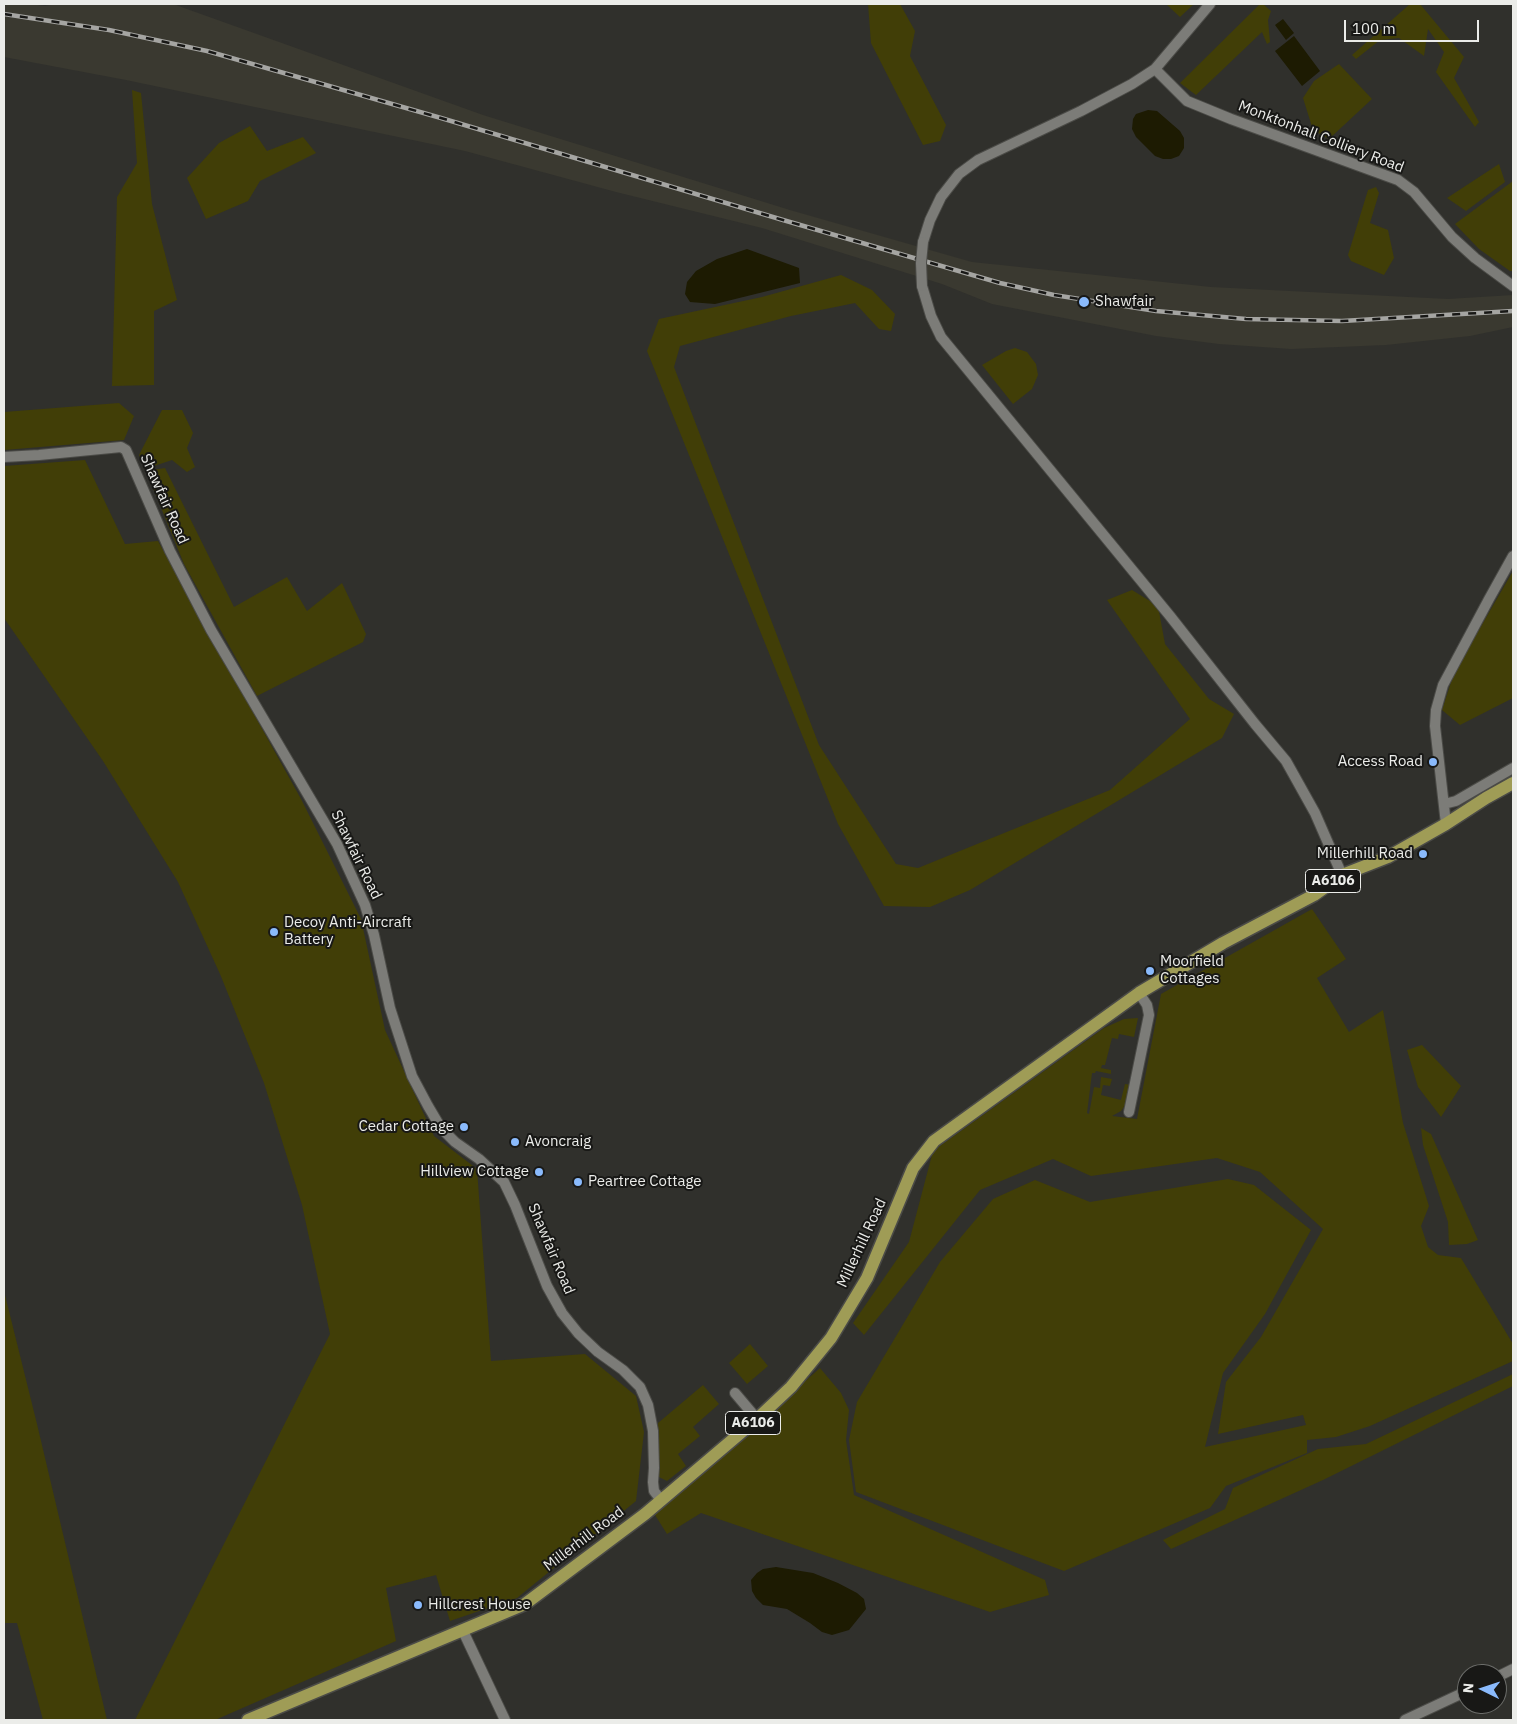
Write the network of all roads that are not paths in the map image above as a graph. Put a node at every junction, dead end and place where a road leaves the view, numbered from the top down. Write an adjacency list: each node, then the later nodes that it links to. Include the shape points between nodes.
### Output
1 (1210, 4): 2 (street)
2 (1155, 69): 3 (street, Monktonhall Colliery Road, via 1187,101 1398,180 1414,192 1452,238); 10 (street, bridge, via 1081,111 978,160 959,174 941,197 930,220 923,242 922,286 941,336 1286,761)
3 (1513, 286)
4 (4, 457): 15 (street, Shawfair Road, via 121,447 126,450 170,551 211,630 337,844 365,905 390,1008 412,1076 428,1106 441,1128 455,1142 480,1159 504,1182 547,1286 568,1320 598,1352 640,1387 648,1405 653,1431 654,1491)
5 (1513, 556): 8 (street, via 1443,686 1436,710)
6 (1513, 768): 8 (street)
7 (1513, 782): 9 (main road, Millerhill Road / A6106)
8 (1444, 804): 9 (street)
9 (1446, 824): 10 (main road, Millerhill Road / A6106, via 1388,857)
10 (1342, 875): 11 (main road, Millerhill Road / A6106, via 1314,895)
11 (1139, 992): 12 (street, via 1149,1015); 14 (main road, Millerhill Road / A6106, via 934,1141 913,1168 866,1278 831,1338 791,1387)
12 (1129, 1112)
13 (735, 1393): 14 (street)
14 (757, 1419): 15 (main road, Millerhill Road / A6106)
15 (661, 1500): 16 (main road, Millerhill Road / A6106, via 525,1604)
16 (463, 1630): 18 (main road, Millerhill Road / A6106); 19 (street)
17 (1457, 1696): 20 (street)
18 (248, 1720)
19 (505, 1720)
20 (1405, 1720)

